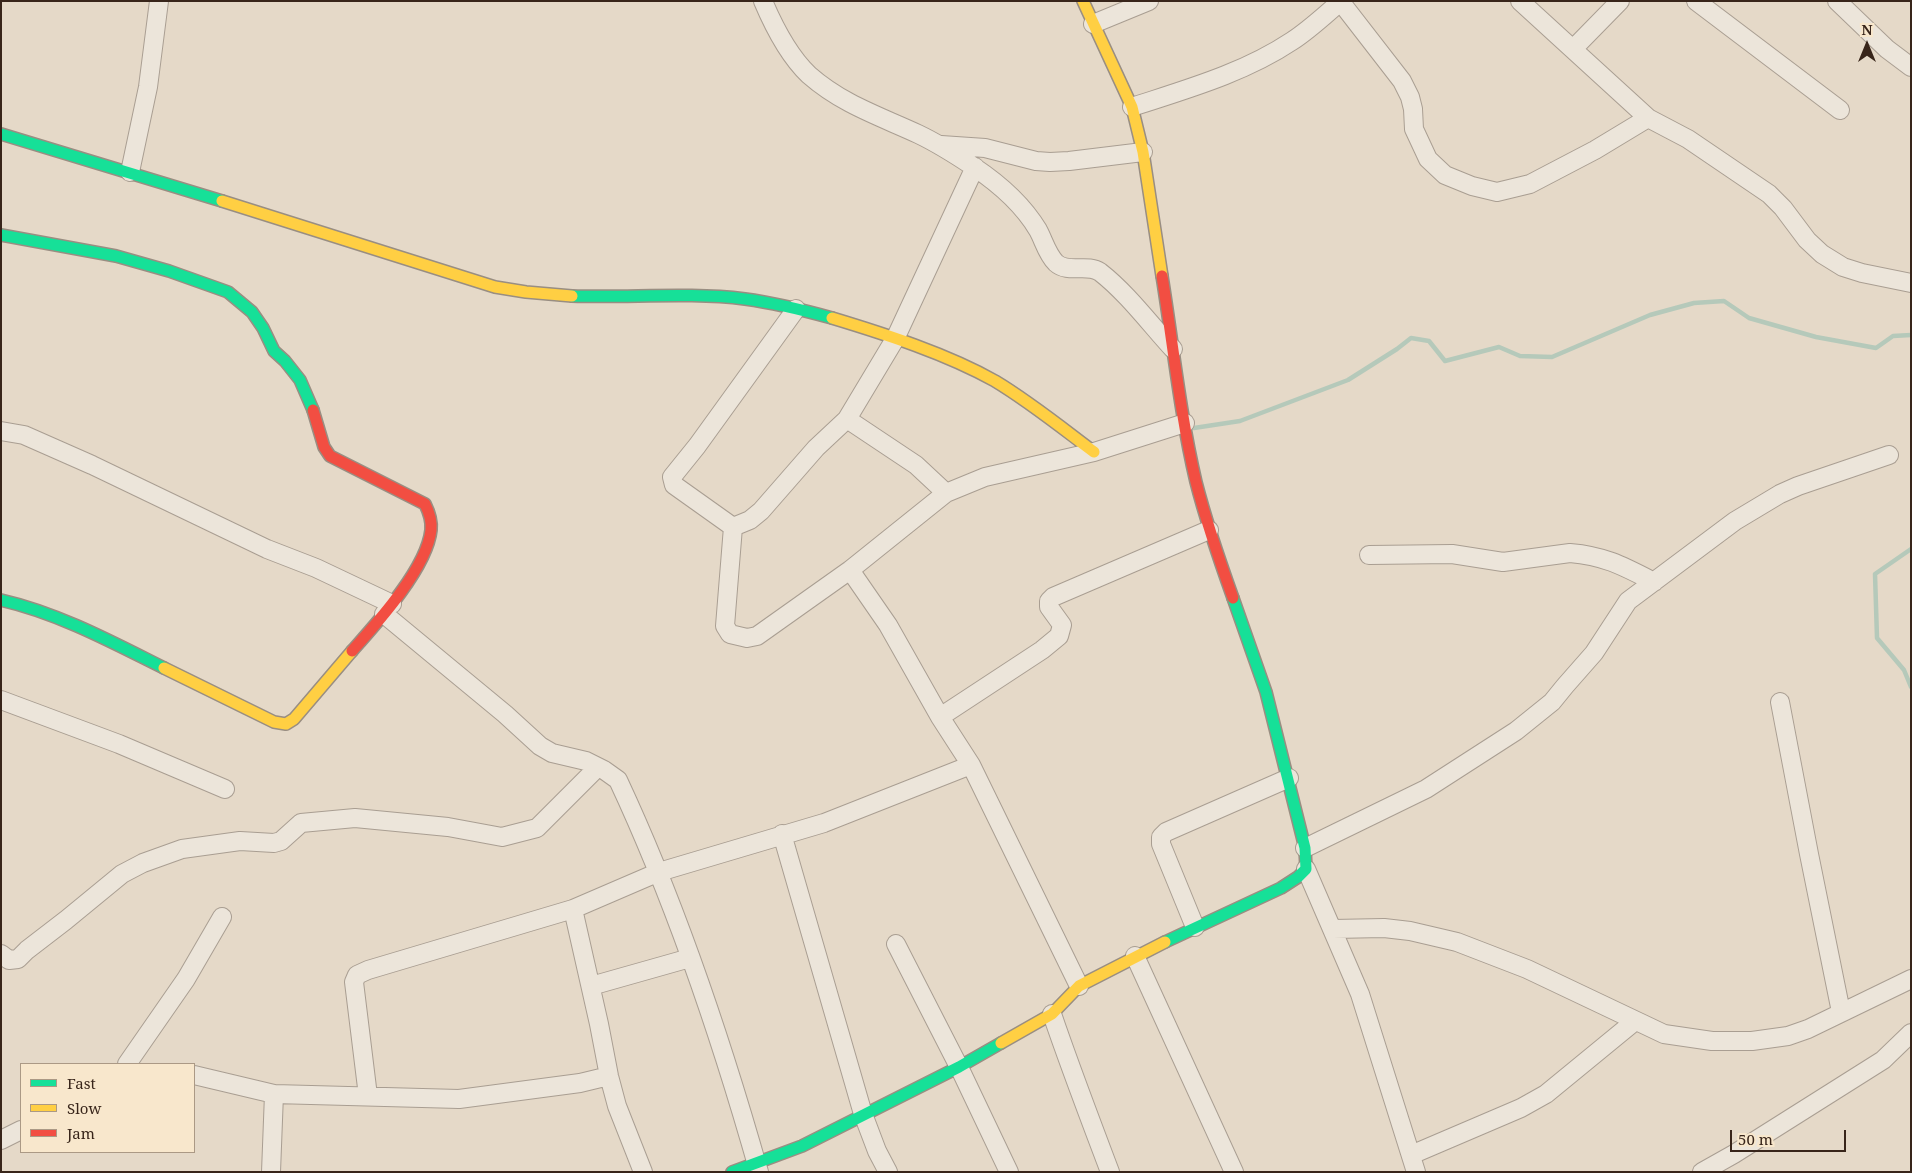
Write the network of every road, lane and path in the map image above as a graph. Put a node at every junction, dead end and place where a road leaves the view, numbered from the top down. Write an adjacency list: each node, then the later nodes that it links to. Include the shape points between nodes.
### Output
1 (159, 1): 20 (street, via 148,87)
2 (763, 1): 17 (street, via 786,47 808,73 852,106)
3 (1083, 1): 10 (street)
4 (1149, 1): 10 (street)
5 (1520, 1): 11 (street)
6 (1620, 1): 11 (street)
7 (1696, 1): 14 (street)
8 (1837, 1): 12 (street, via 1887,49)
9 (1340, 2): 13 (street, via 1293,41 1246,66); 15 (street, via 1402,80 1410,96 1414,129 1428,159 1445,175 1472,186 1497,192 1530,184)
10 (1093, 24): 13 (street)
11 (1572, 49): 15 (street)
12 (1911, 67)
13 (1132, 107): 18 (street)
14 (1840, 110)
15 (1648, 118): 22 (street, via 1688,140 1768,194 1822,254 1862,274)
16 (1, 134): 20 (street)
17 (938, 145): 18 (street, via 985,148 1050,162); 19 (street)
18 (1143, 152): 25 (street)
19 (975, 168): 24 (street); 25 (street, via 1013,198 1028,215 1055,262 1068,268 1098,271)
20 (130, 172): 23 (street, via 518,292 744,299)
21 (1, 235): 38 (street, via 116,256 169,271 228,292 252,312 264,328 274,351 300,380 330,456 425,504 431,515 427,547)
22 (1911, 284)
23 (796, 309): 24 (street); 32 (street, via 672,477 674,485)
24 (895, 339): 26 (street); 29 (street, via 994,381)
25 (1173, 349): 27 (street)
26 (847, 418): 31 (street, via 916,465); 32 (street, via 760,511 750,520)
27 (1185, 423): 29 (street); 33 (street)
28 (1, 431): 38 (street, via 24,435 267,549 316,568)
29 (1094, 452): 31 (street, via 985,477)
30 (1889, 454): 36 (street, via 1780,494 1715,534)
31 (946, 493): 35 (street)
32 (733, 527): 35 (street, via 726,626 730,634 747,638 757,636)
33 (1209, 530): 41 (street, via 1053,597 1049,607 1062,625 1059,636); 44 (street, via 1266,692)
34 (1369, 555): 36 (street, via 1452,554 1503,562 1581,554 1614,562)
35 (850, 570): 41 (street, via 888,625)
36 (1654, 582): 47 (street, via 1628,601 1594,652 1552,702 1516,731 1426,789)
37 (1, 600): 38 (street, via 27,606 108,640 274,722 286,724 294,719)
38 (388, 609): 43 (street, via 540,746)
39 (1, 700): 45 (street, via 119,744)
40 (1780, 702): 61 (street)
41 (940, 717): 42 (street)
42 (971, 765): 46 (street, via 824,823); 60 (street)
43 (598, 767): 49 (street, via 618,780); 55 (street, via 537,828 502,838 448,827 355,818 301,823 281,841 274,843 240,841 170,852 122,874 18,959 9,960)
44 (1288, 778): 47 (street); 52 (street, via 1166,832 1161,838)
45 (225, 789)
46 (782, 834): 49 (street); 71 (street)
47 (1305, 848): 48 (street)
48 (1306, 869): 52 (street, via 1281,888); 53 (street)
49 (659, 872): 50 (street); 57 (street)
50 (573, 909): 59 (street); 70 (street, via 357,975 354,982)
51 (222, 917): 65 (street, via 186,979)
52 (1196, 927): 56 (street)
53 (1333, 929): 63 (street, via 1393,929 1457,942 1527,969); 74 (street, via 1360,994)
54 (896, 944): 66 (street)
55 (1, 954)
56 (1135, 956): 60 (street); 82 (street)
57 (690, 958): 59 (street); 75 (street, via 735,1088)
58 (1911, 979): 61 (street)
59 (591, 986): 68 (street)
60 (1079, 986): 62 (street)
61 (1841, 1012): 63 (street, via 1788,1036 1752,1041 1684,1038 1664,1034)
62 (1052, 1014): 66 (street); 81 (street)
63 (1635, 1021): 74 (street, via 1546,1094)
64 (1911, 1033): 83 (street, via 1883,1060)
65 (128, 1063)
66 (959, 1067): 71 (street); 80 (street)
67 (195, 1075): 69 (street)
68 (609, 1076): 70 (street, via 459,1099); 77 (street)
69 (274, 1094): 70 (street); 76 (street)
70 (368, 1096)
71 (863, 1114): 75 (street); 79 (street)
72 (20, 1130): 73 (street)
73 (1, 1140)
74 (1414, 1164)
75 (758, 1167): 78 (street)
76 (271, 1172)
77 (643, 1172)
78 (732, 1172)
79 (888, 1172)
80 (1009, 1172)
81 (1110, 1172)
82 (1234, 1172)
83 (1702, 1172)

